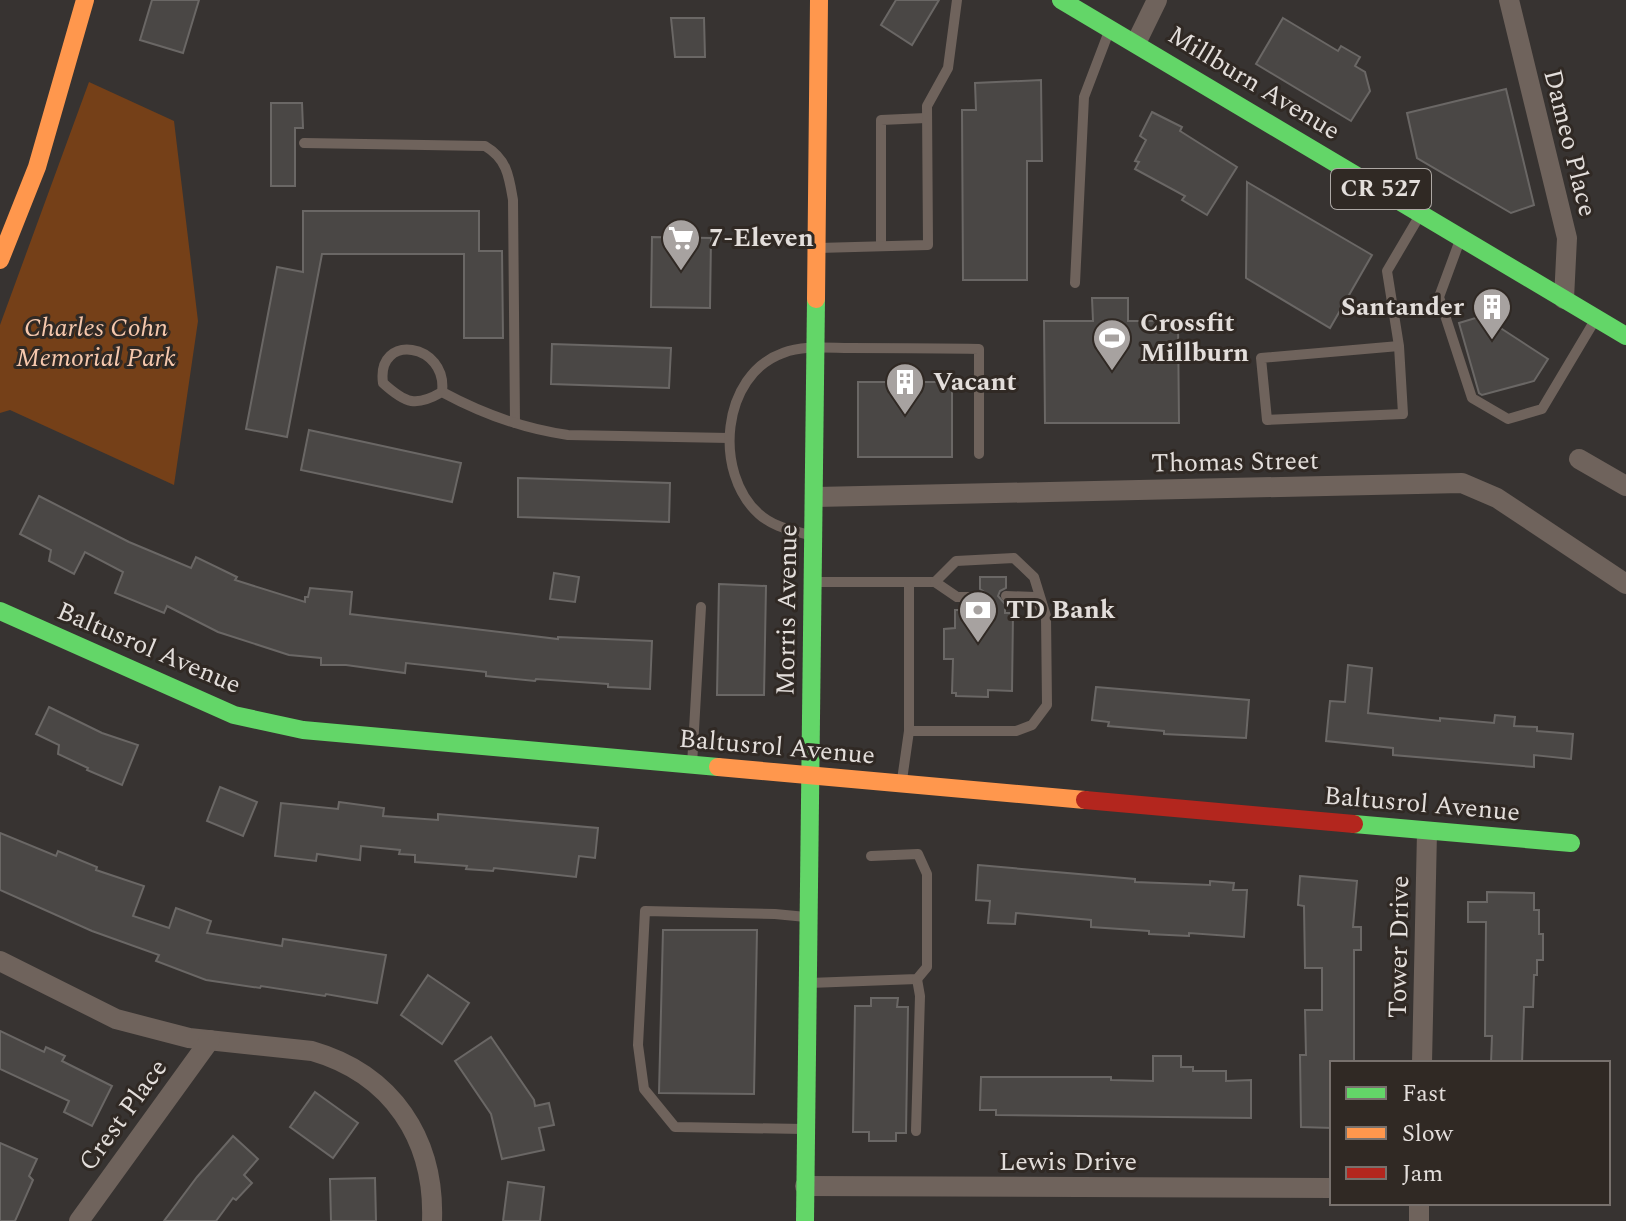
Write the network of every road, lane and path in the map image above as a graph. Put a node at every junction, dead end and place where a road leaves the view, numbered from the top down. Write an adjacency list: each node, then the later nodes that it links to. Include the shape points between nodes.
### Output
1 (85, 0): 15 (main road, via 37,167)
2 (819, 0): 14 (main road, Morris Avenue)
3 (957, 0): 9 (lane, via 948,68 929,99)
4 (1061, 0): 7 (main road, Millburn Avenue / CR 527)
5 (1157, 0): 8 (street)
6 (1509, 0): 17 (street, Dameo Place, via 1567,238)
7 (1110, 28): 8 (main road, Millburn Avenue / CR 527); 16 (lane, via 1084,97)
8 (1136, 43): 11 (main road, Millburn Avenue / CR 527)
9 (926, 118): 13 (lane, via 881,120); 13 (lane, via 928,245)
10 (304, 143): 23 (lane, via 485,146 502,159 513,200)
11 (1421, 213): 12 (main road, Millburn Avenue / CR 527); 20 (lane, via 1387,271)
12 (1461, 237): 17 (main road, Millburn Avenue / CR 527); 18 (lane, via 1439,297 1472,398 1508,419 1542,409)
13 (881, 246): 14 (lane)
14 (818, 248): 21 (main road, Morris Avenue)
15 (0, 260)
16 (1075, 283)
17 (1564, 299): 18 (main road, Millburn Avenue / CR 527)
18 (1596, 318): 19 (main road, Millburn Avenue / CR 527)
19 (1626, 336)
20 (1399, 346): 20 (lane, via 1261,358 1267,420 1403,414)
21 (817, 348): 24 (lane, via 784,352 755,372 737,401); 25 (lane, via 979,349); 28 (main road, Morris Avenue)
22 (442, 392): 22 (lane, via 444,379 437,365 414,349 400,350 381,370 383,383 407,401 422,403); 23 (lane)
23 (515, 423): 24 (lane, via 568,435)
24 (729, 438): 29 (lane, via 736,480 757,513 772,524)
25 (979, 454)
26 (1579, 459): 27 (street)
27 (1626, 486)
28 (816, 497): 29 (main road, Morris Avenue); 33 (street, Thomas Street, via 1462,483 1497,498)
29 (815, 537): 30 (main road, Morris Avenue)
30 (814, 582): 31 (lane); 41 (main road, Morris Avenue)
31 (909, 582): 32 (lane); 39 (lane)
32 (935, 582): 35 (lane, via 957,597); 38 (lane, via 956,561 1014,558 1034,577)
33 (1626, 584)
34 (1006, 596): 38 (lane, via 1035,597)
35 (980, 597)
36 (701, 607): 40 (lane)
37 (0, 611): 40 (main road, Baltusrol Avenue, via 234,715 303,730)
38 (1046, 616): 39 (lane, via 1047,705 1032,725 1016,731)
39 (909, 731): 42 (lane)
40 (692, 766): 41 (main road, Baltusrol Avenue)
41 (810, 777): 42 (main road, Baltusrol Avenue); 46 (main road, Morris Avenue)
42 (901, 784): 43 (main road, Baltusrol Avenue)
43 (1427, 832): 44 (main road, Baltusrol Avenue); 51 (street, Tower Drive)
44 (1571, 843)
45 (871, 856): 48 (lane, via 918,854 927,874 927,967)
46 (808, 917): 49 (main road, Morris Avenue); 52 (lane, via 645,911 638,1045 644,1089 675,1127)
47 (0, 961): 50 (street, via 116,1019)
48 (917, 979): 49 (lane); 53 (lane)
49 (807, 983): 52 (main road, Morris Avenue)
50 (210, 1040): 56 (street, Crest Place); 57 (street, via 320,1053 358,1070 384,1091 415,1131 427,1162)
51 (1422, 1061)
52 (806, 1129): 54 (main road, Morris Avenue)
53 (916, 1131)
54 (805, 1186): 55 (street, Lewis Drive); 58 (main road, Morris Avenue)
55 (1330, 1188)
56 (79, 1221)
57 (432, 1221)
58 (805, 1221)

